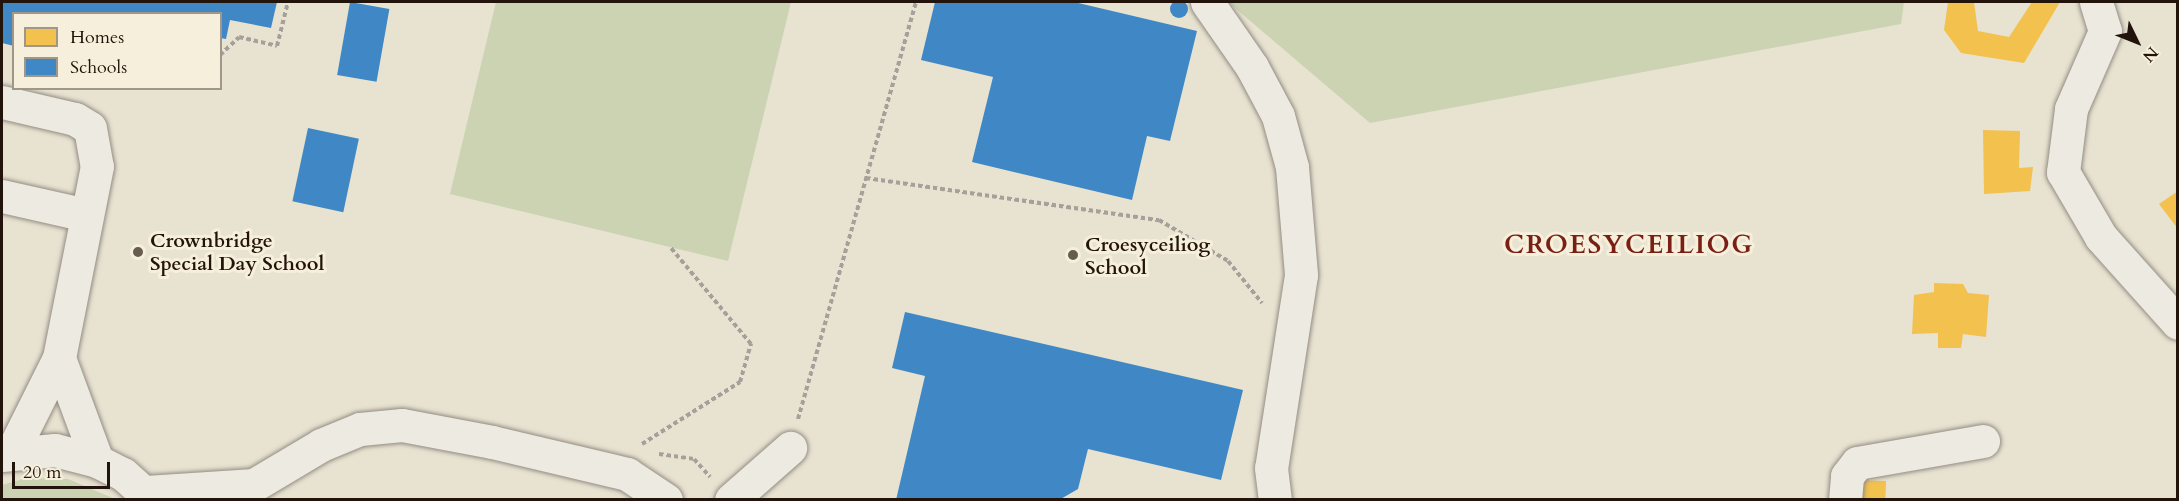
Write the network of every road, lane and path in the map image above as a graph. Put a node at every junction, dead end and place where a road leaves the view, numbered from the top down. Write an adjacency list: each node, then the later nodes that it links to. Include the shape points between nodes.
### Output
1 (288, 2): 5 (path, via 277,46 239,38)
2 (916, 2): 7 (path)
3 (1207, 2): 12 (street, via 1252,67 1278,116 1292,168 1301,275)
4 (2100, 16): 11 (street, via 2071,109 2063,171 2101,237)
5 (222, 53)
6 (2, 102): 9 (street, via 75,119 90,128 97,166)
7 (866, 178): 12 (path, via 1159,220 1228,261); 15 (path)
8 (2, 196): 9 (street)
9 (86, 215): 13 (street)
10 (671, 248): 18 (path, via 751,344 740,382 645,440)
11 (2178, 323)
12 (1293, 341): 23 (street, via 1271,468)
13 (59, 358): 16 (street); 17 (street)
14 (1983, 441): 24 (street, via 1857,463 1847,476)
15 (790, 448): 19 (street)
16 (7, 453): 17 (street, via 55,450)
17 (97, 460): 21 (street, via 123,474)
18 (632, 463): 19 (path, via 694,459); 20 (street, via 402,425 360,429 321,445); 22 (street)
19 (723, 491)
20 (248, 492): 21 (street)
21 (149, 496)
22 (666, 500)
23 (1275, 500)
24 (1845, 500)

